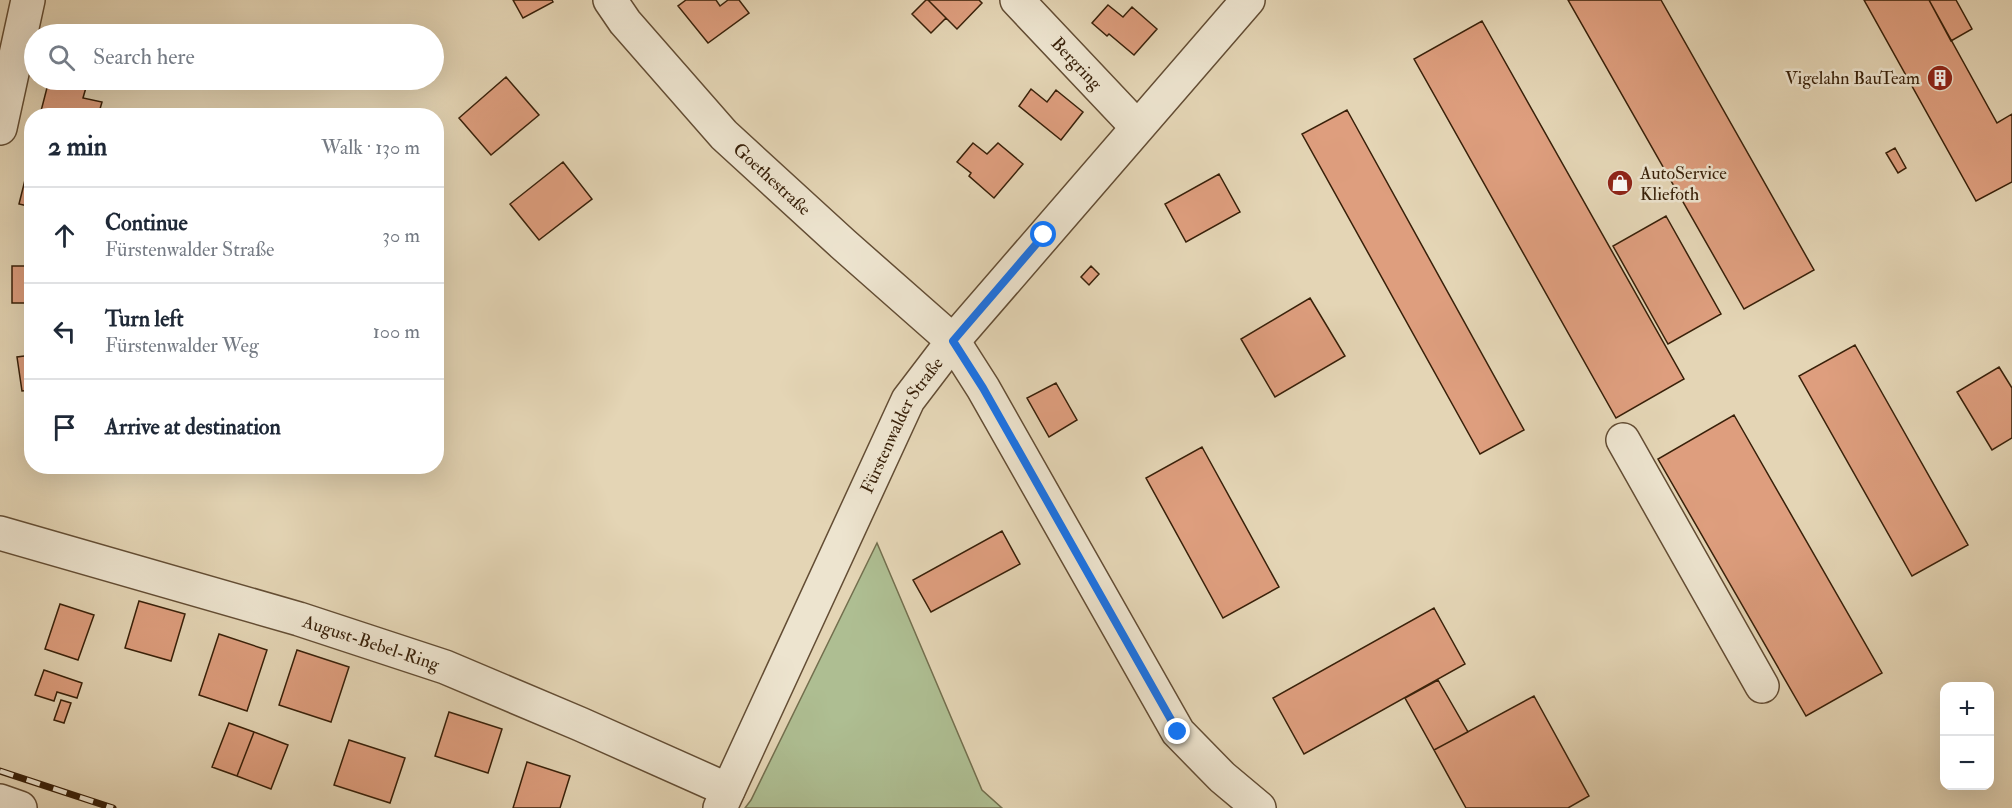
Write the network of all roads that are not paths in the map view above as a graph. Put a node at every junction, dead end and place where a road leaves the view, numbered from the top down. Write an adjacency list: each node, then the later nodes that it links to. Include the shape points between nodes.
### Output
1 (28, 0): 6 (street)
2 (610, 0): 7 (street, Goethestraße, via 724,135)
3 (1017, 0): 5 (street, Bergring)
4 (1248, 0): 5 (street, Fürstenwalder Straße)
5 (1137, 127): 7 (street, Fürstenwalder Straße)
6 (0, 128)
7 (953, 341): 11 (street, Fürstenwalder Straße, via 908,400); 14 (street, Goethestraße, via 1178,732)
8 (1623, 440): 10 (street)
9 (0, 533): 11 (street, August-Bebel-Ring, via 299,619 445,667 580,724)
10 (1762, 686)
11 (724, 799)
12 (0, 801): 13 (street)
13 (20, 808)
14 (1259, 808)

